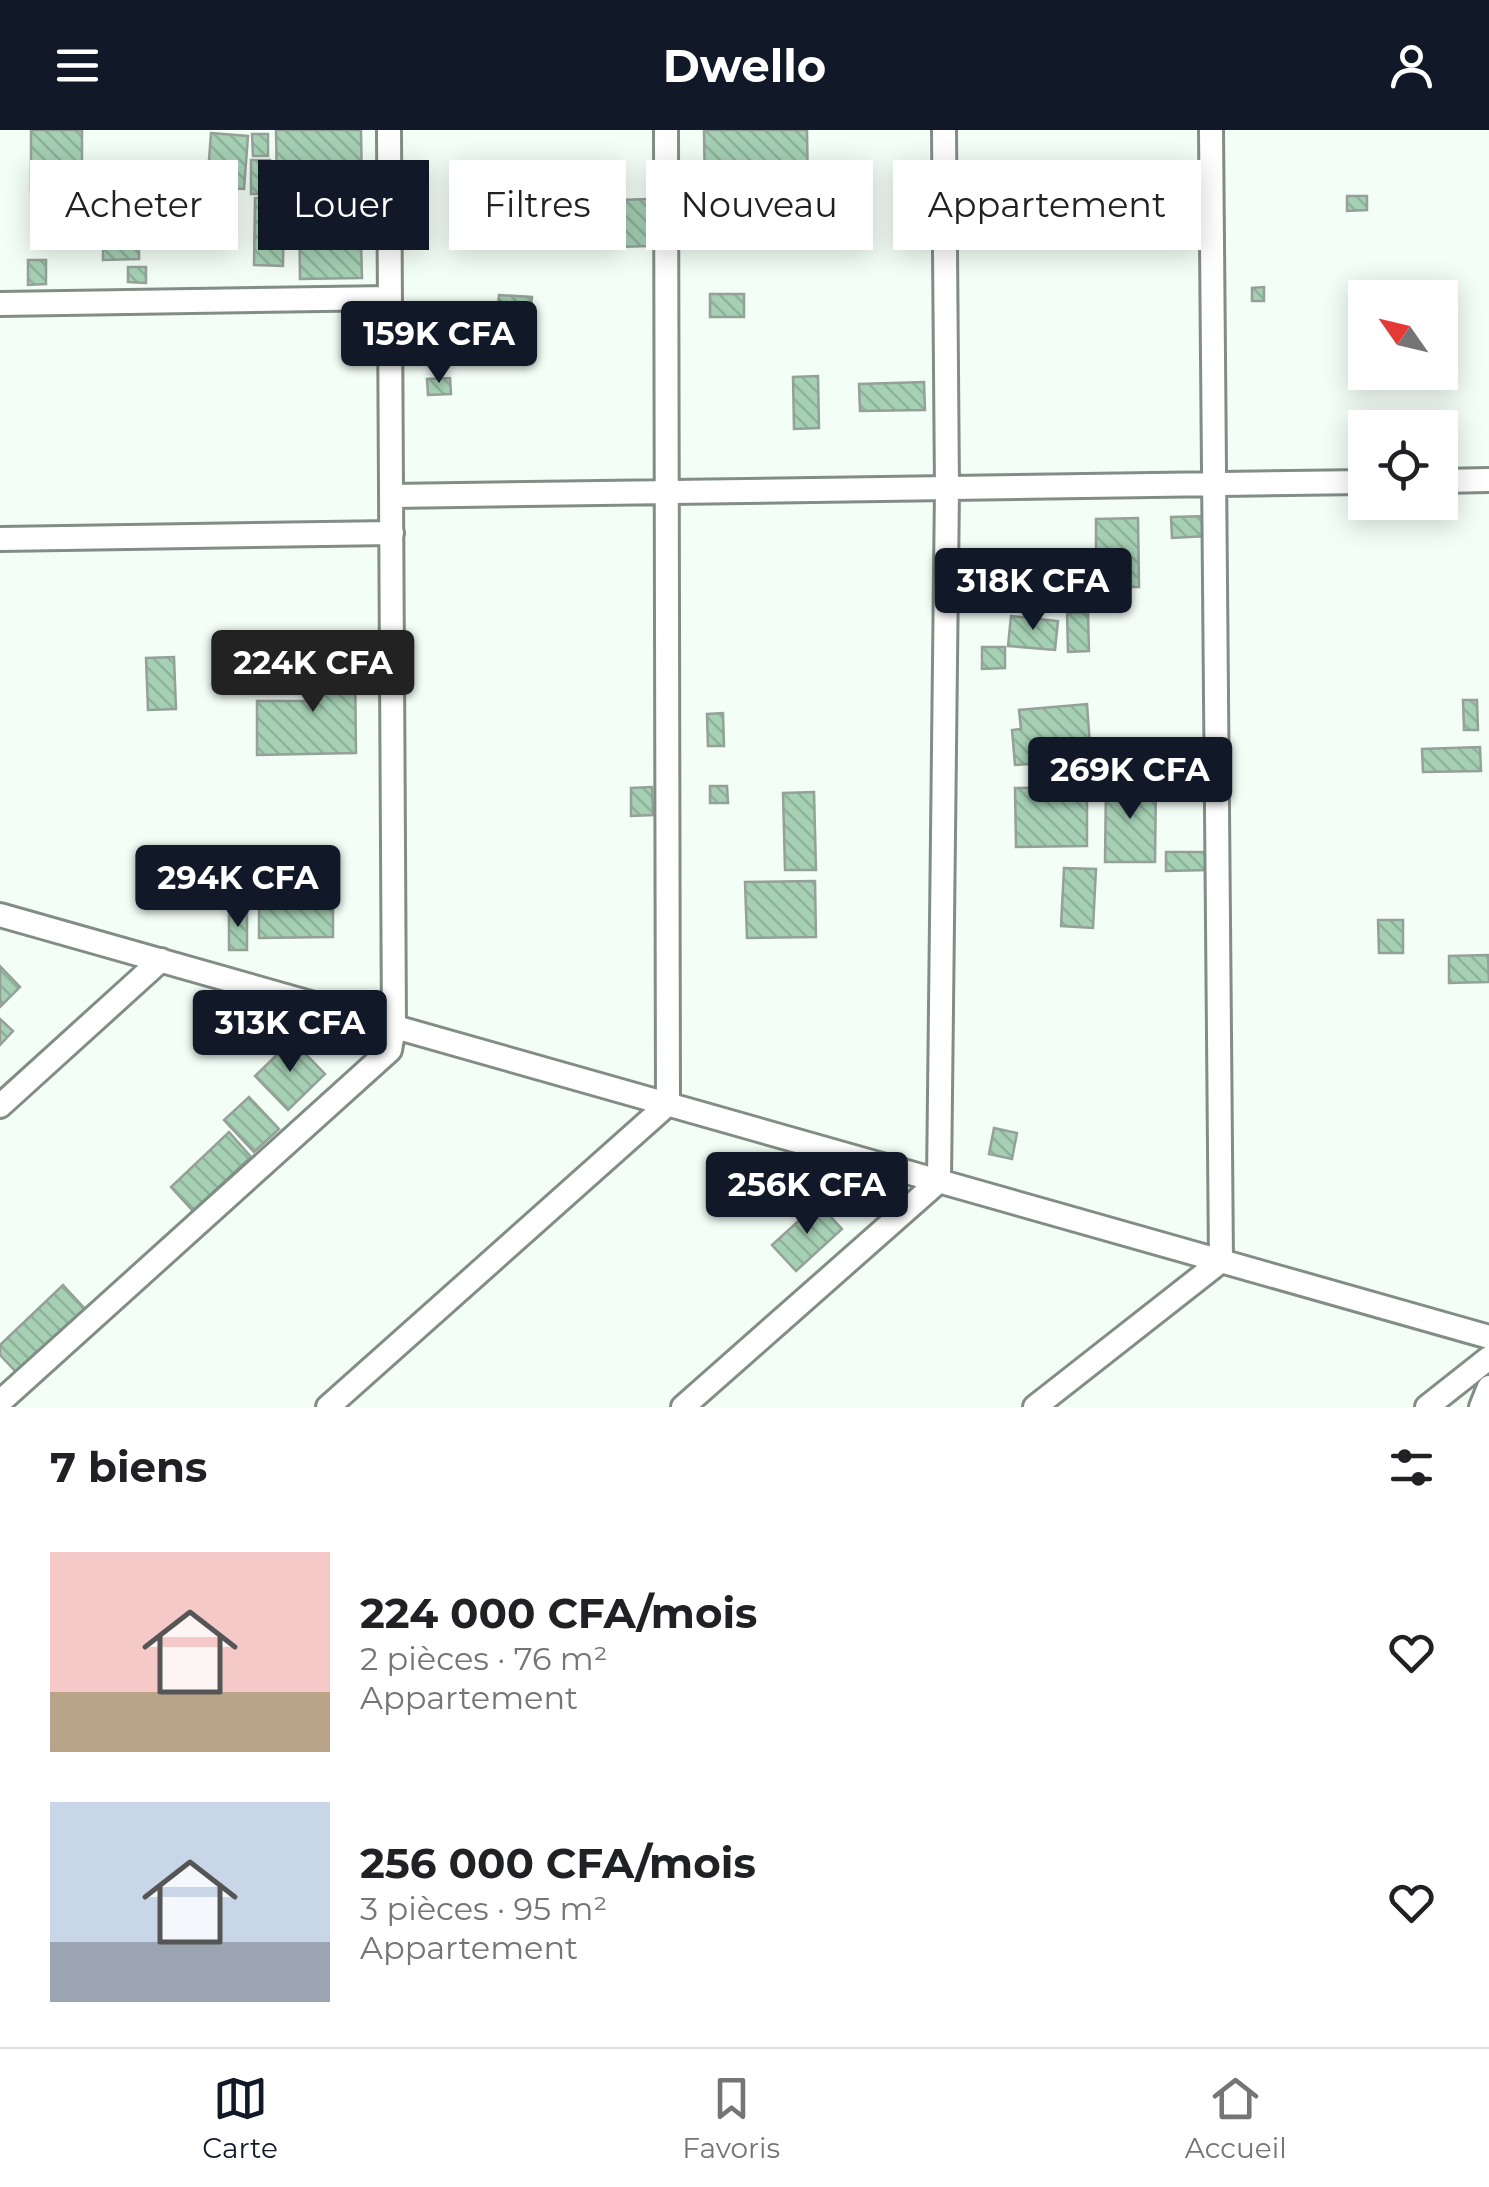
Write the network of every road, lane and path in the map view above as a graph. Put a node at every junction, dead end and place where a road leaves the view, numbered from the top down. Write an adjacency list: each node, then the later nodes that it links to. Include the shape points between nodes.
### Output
1 (388, 130): 5 (street)
2 (666, 130): 12 (street)
3 (944, 130): 11 (street)
4 (1211, 130): 10 (street)
5 (390, 298): 6 (street); 13 (street)
6 (0, 304)
7 (1489, 480): 8 (street)
8 (1458, 481)
9 (1348, 482): 10 (street)
10 (1214, 484): 11 (street); 22 (street)
11 (948, 489): 12 (street); 21 (street)
12 (669, 492): 13 (street); 19 (street)
13 (392, 496): 14 (street)
14 (392, 533): 15 (street); 18 (street)
15 (0, 539)
16 (0, 914): 17 (street)
17 (161, 960): 18 (street); 20 (street)
18 (394, 1027): 19 (street); 26 (street, via 390,1050)
19 (668, 1104): 21 (street); 27 (street)
20 (0, 1106)
21 (939, 1181): 22 (street); 28 (street)
22 (1220, 1261): 23 (street); 29 (street)
23 (1489, 1337)
24 (1489, 1358): 30 (street)
25 (1489, 1388): 31 (street)
26 (0, 1402)
27 (328, 1407)
28 (683, 1407)
29 (1036, 1407)
30 (1427, 1407)
31 (1480, 1407)

